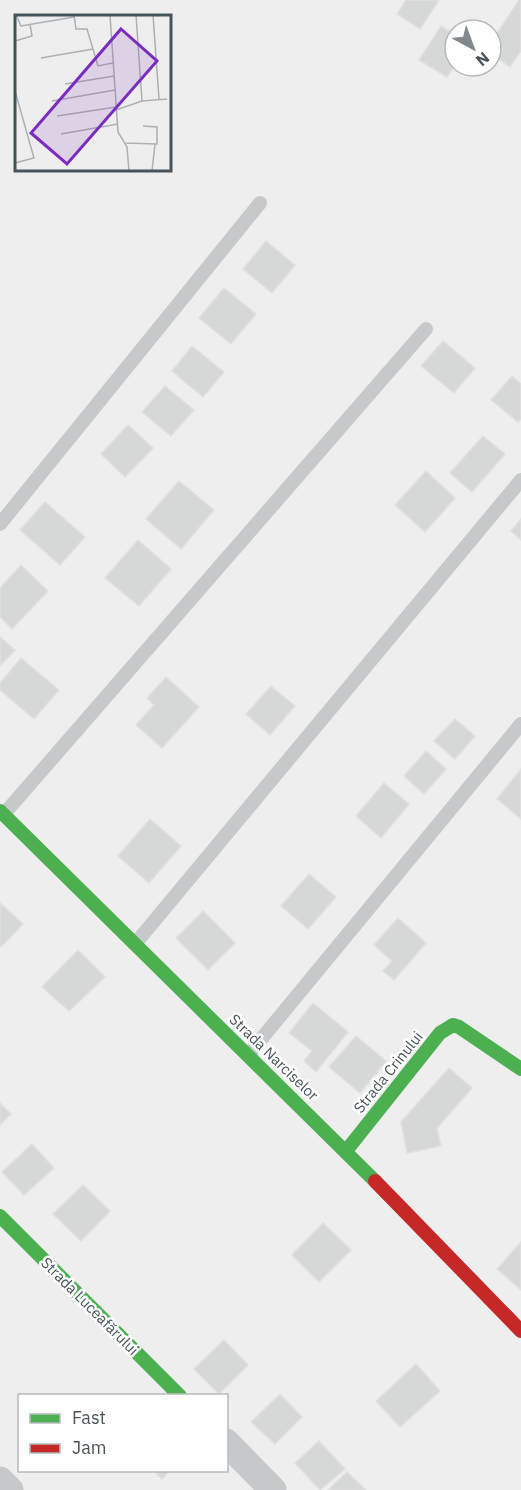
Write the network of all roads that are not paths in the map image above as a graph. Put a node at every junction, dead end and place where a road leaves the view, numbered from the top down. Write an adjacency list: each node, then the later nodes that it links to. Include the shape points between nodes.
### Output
1 (261, 203): 4 (lane)
2 (426, 329): 6 (lane)
3 (521, 480): 7 (lane)
4 (0, 525)
5 (521, 724): 8 (lane)
6 (2, 813): 7 (street, Strada Narciselor)
7 (135, 944): 8 (street, Strada Narciselor)
8 (249, 1055): 10 (street, Strada Narciselor)
9 (521, 1069): 10 (street, Strada Crinului, via 453,1025 440,1033)
10 (346, 1151): 12 (street, Strada Narciselor)
11 (0, 1216): 13 (street, Strada Luceafărului)
12 (521, 1331)
13 (179, 1394)
14 (228, 1444): 17 (street)
15 (0, 1480): 16 (street)
16 (10, 1490)
17 (273, 1490)

